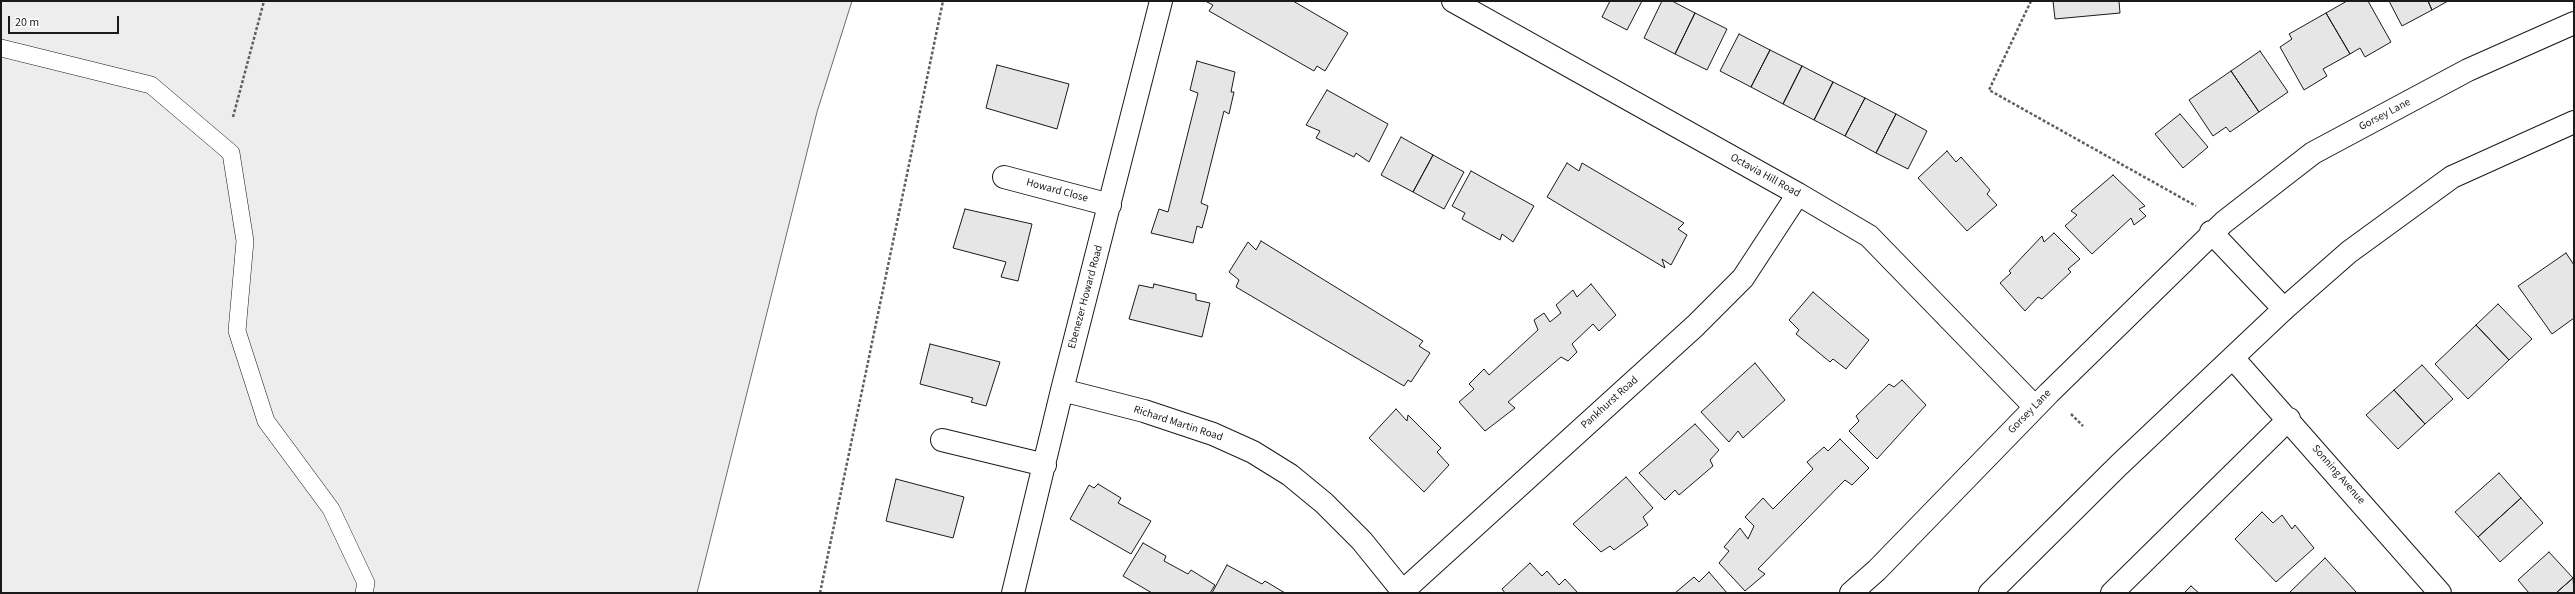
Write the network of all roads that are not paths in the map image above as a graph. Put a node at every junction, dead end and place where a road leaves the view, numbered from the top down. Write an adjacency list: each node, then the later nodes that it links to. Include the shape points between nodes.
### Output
1 (1161, 1): 8 (street, Ebenezer Howard Road)
2 (1453, 1): 7 (street, Octavia Hill Road)
3 (2574, 23): 9 (street, Gorsey Lane, via 2468,70 2313,154)
4 (1, 48): 18 (lane, via 151,85 231,154 245,241 237,331 266,421 331,508 366,583)
5 (2574, 122): 10 (street, via 2452,177 2349,252)
6 (1004, 177): 8 (street, Howard Close)
7 (1798, 194): 13 (street, Octavia Hill Road, via 1869,236); 17 (street, Pankhurst Road, via 1743,278 1695,326)
8 (1110, 205): 12 (street, Ebenezer Howard Road)
9 (2218, 227): 10 (street); 13 (street, Gorsey Lane)
10 (2284, 309): 11 (street)
11 (2233, 358): 14 (street, Sonning Avenue); 21 (street, via 2100,483)
12 (1062, 390): 16 (street, Ebenezer Howard Road); 17 (street, Richard Martin Road, via 1144,411 1253,452 1290,475 1324,503 1362,541)
13 (2034, 408): 20 (street, Gorsey Lane, via 1877,570)
14 (2289, 419): 22 (street); 23 (street, Sonning Avenue)
15 (942, 440): 16 (street)
16 (1046, 465): 19 (street, Ebenezer Howard Road)
17 (1403, 592)
18 (364, 593)
19 (1013, 593)
20 (1851, 593)
21 (1990, 593)
22 (2112, 593)
23 (2440, 593)

